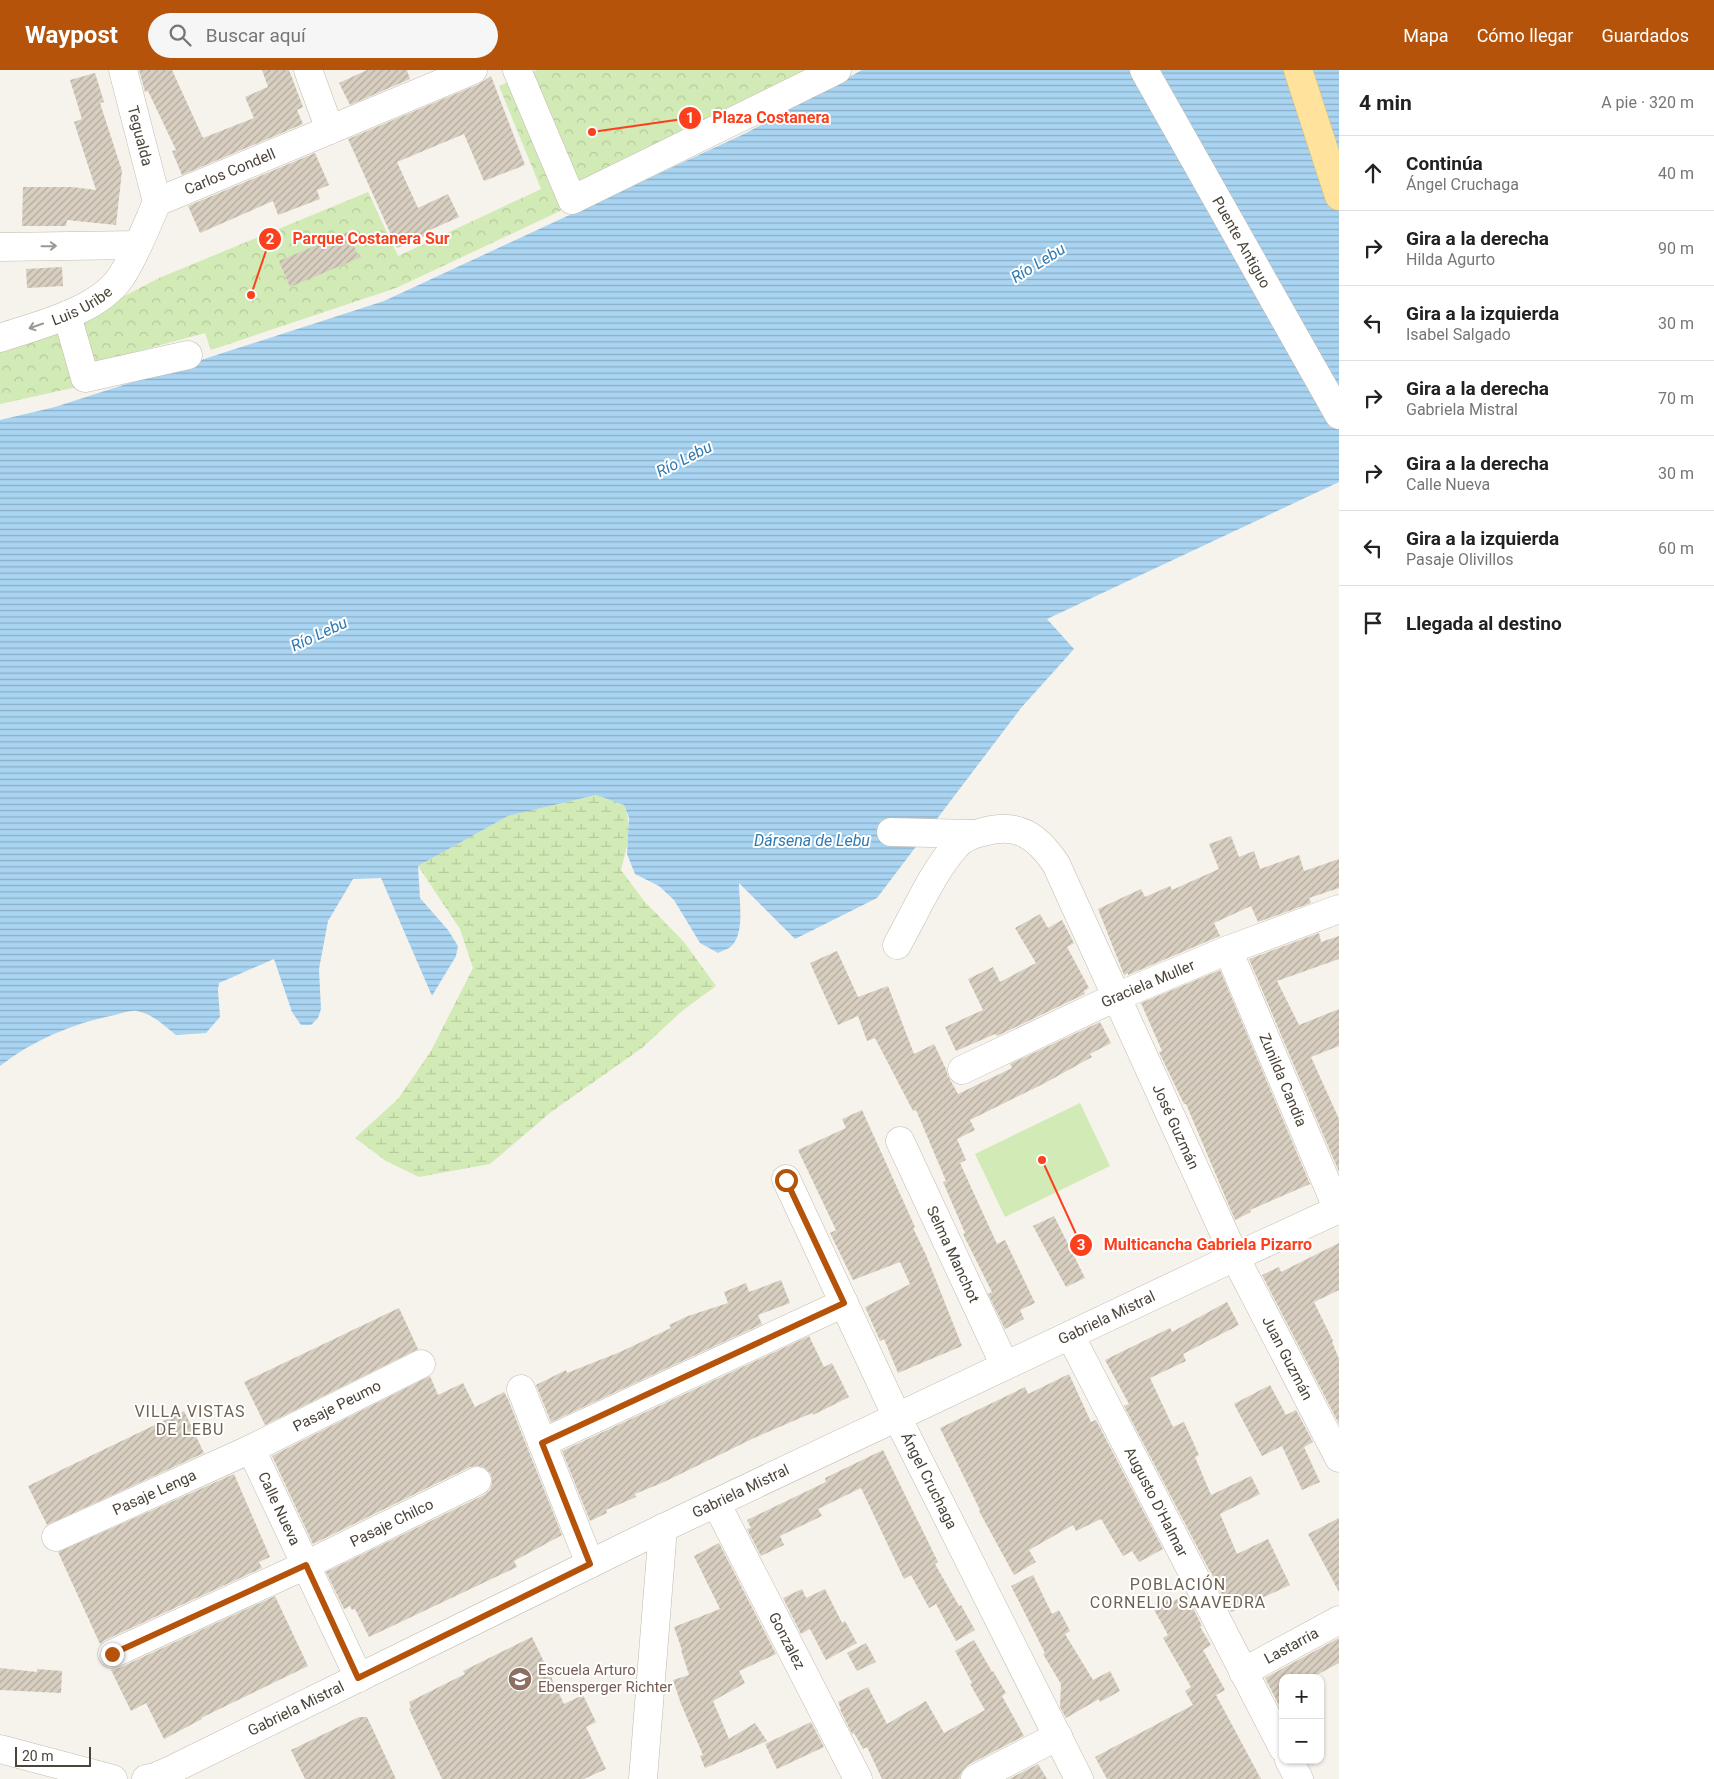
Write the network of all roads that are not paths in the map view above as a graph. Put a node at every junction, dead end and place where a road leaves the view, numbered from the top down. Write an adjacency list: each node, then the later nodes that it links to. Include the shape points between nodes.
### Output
1 (123, 70): 10 (street, Tegualda)
2 (308, 70): 8 (street)
3 (473, 70): 8 (street, Carlos Condell)
4 (517, 70): 5 (street, via 572,200)
5 (837, 70)
6 (1144, 70): 16 (street, Puente Antiguo)
7 (1298, 70): 9 (main road)
8 (330, 130): 10 (street, Carlos Condell)
9 (1339, 196)
10 (157, 202): 11 (street)
11 (138, 245): 12 (street, one-way to 11); 13 (street, Luis Uribe, via 114,285 94,301)
12 (0, 247)
13 (67, 315): 14 (street, Luis Uribe, one-way to 14); 15 (street, via 85,378)
14 (0, 338)
15 (188, 355)
16 (1339, 415)
17 (891, 832): 18 (street)
18 (973, 834): 20 (street, via 957,845 940,867); 22 (street, José Guzmán, via 996,828 1010,829 1025,833 1047,851 1056,864)
19 (1339, 909): 21 (street, Graciela Muller)
20 (897, 945)
21 (1228, 950): 22 (street, Graciela Muller); 26 (street, Zunilda Candia)
22 (1116, 997): 23 (street, Graciela Muller); 27 (street, José Guzmán)
23 (962, 1070)
24 (900, 1141): 31 (street, Selma Manchot)
25 (786, 1180): 28 (street, Ángel Cruchaga)
26 (1338, 1209): 27 (street, Gabriela Mistral)
27 (1235, 1256): 29 (street, Gabriela Mistral); 35 (street, Juan Guzmán)
28 (844, 1303): 33 (street, Ángel Cruchaga); 34 (street)
29 (1070, 1335): 31 (street, Gabriela Mistral); 45 (street, Augusto D'Halmar)
30 (421, 1364): 36 (street, Pasaje Peumo)
31 (1005, 1366): 33 (street, Gabriela Mistral)
32 (521, 1389): 34 (street)
33 (897, 1417): 38 (street, Gabriela Mistral); 47 (street, Ángel Cruchaga)
34 (542, 1443): 41 (street)
35 (1337, 1448)
36 (251, 1449): 40 (street, Pasaje Lenga); 42 (street, Calle Nueva)
37 (477, 1481): 42 (street, Pasaje Chilco)
38 (716, 1503): 39 (street, Gabriela Mistral); 54 (street, Gonzalez)
39 (663, 1528): 41 (street, Gabriela Mistral); 53 (street)
40 (56, 1538)
41 (590, 1564): 46 (street, Gabriela Mistral)
42 (306, 1565): 44 (street, Pasaje Chilco); 46 (street, Calle Nueva)
43 (1339, 1620): 45 (street, Lastarria)
44 (112, 1654)
45 (1243, 1672): 48 (street, Augusto D'Halmar)
46 (358, 1678): 52 (street, Gabriela Mistral, via 171,1770)
47 (1058, 1736): 55 (street); 56 (street, Ángel Cruchaga)
48 (1279, 1740)
49 (0, 1749): 51 (street)
50 (1291, 1764): 57 (street)
51 (113, 1779)
52 (146, 1779)
53 (643, 1779)
54 (858, 1779)
55 (975, 1779)
56 (1079, 1779)
57 (1299, 1779)

